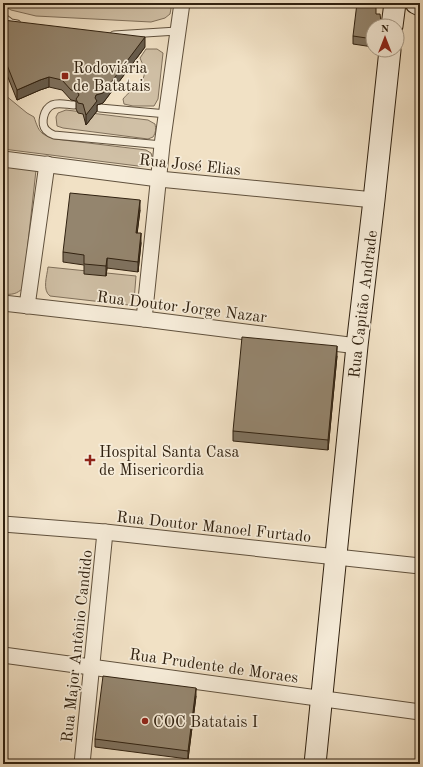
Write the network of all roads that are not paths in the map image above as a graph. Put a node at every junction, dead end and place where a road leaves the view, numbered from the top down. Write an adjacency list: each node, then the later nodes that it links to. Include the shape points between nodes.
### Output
1 (182, 3): 8 (street)
2 (395, 3): 6 (main road)
3 (416, 3): 4 (main road)
4 (420, 5)
5 (3, 17): 7 (lane, via 11,23)
6 (393, 18)
7 (26, 25)
8 (177, 32): 9 (lane); 13 (street)
9 (109, 34)
10 (389, 58): 18 (main road, Rua Capitão Andrade)
11 (74, 105): 14 (lane, via 52,105 43,117 47,131 54,135)
12 (100, 108): 13 (lane)
13 (168, 114): 14 (street)
14 (162, 145): 17 (street)
15 (3, 159): 16 (street, Rua José Elias)
16 (47, 164): 17 (street, Rua José Elias); 20 (street)
17 (159, 179): 18 (street, Rua José Elias); 21 (street)
18 (374, 200): 22 (main road, Rua Capitão Andrade)
19 (3, 303): 20 (street, Rua Doutor Jorge Nazar)
20 (27, 306): 21 (street, Rua Doutor Jorge Nazar)
21 (144, 319): 22 (street, Rua Doutor Jorge Nazar)
22 (357, 346): 25 (main road, Rua Capitão Andrade)
23 (3, 524): 24 (street, Rua Doutor Manoel Furtado)
24 (105, 532): 25 (street, Rua Doutor Manoel Furtado); 28 (street, Rua Major Antônio Candido)
25 (336, 558): 26 (street, Rua Doutor Manoel Furtado); 29 (main road, Rua Capitão Andrade)
26 (420, 566)
27 (3, 655): 28 (street, Rua Prudente de Moraes)
28 (92, 667): 29 (street, Rua Prudente de Moraes); 31 (street, Rua Major Antônio Candido)
29 (322, 698): 30 (street, Rua Prudente de Moraes); 32 (main road, Rua Capitão Andrade)
30 (420, 712)
31 (82, 764)
32 (315, 764)

